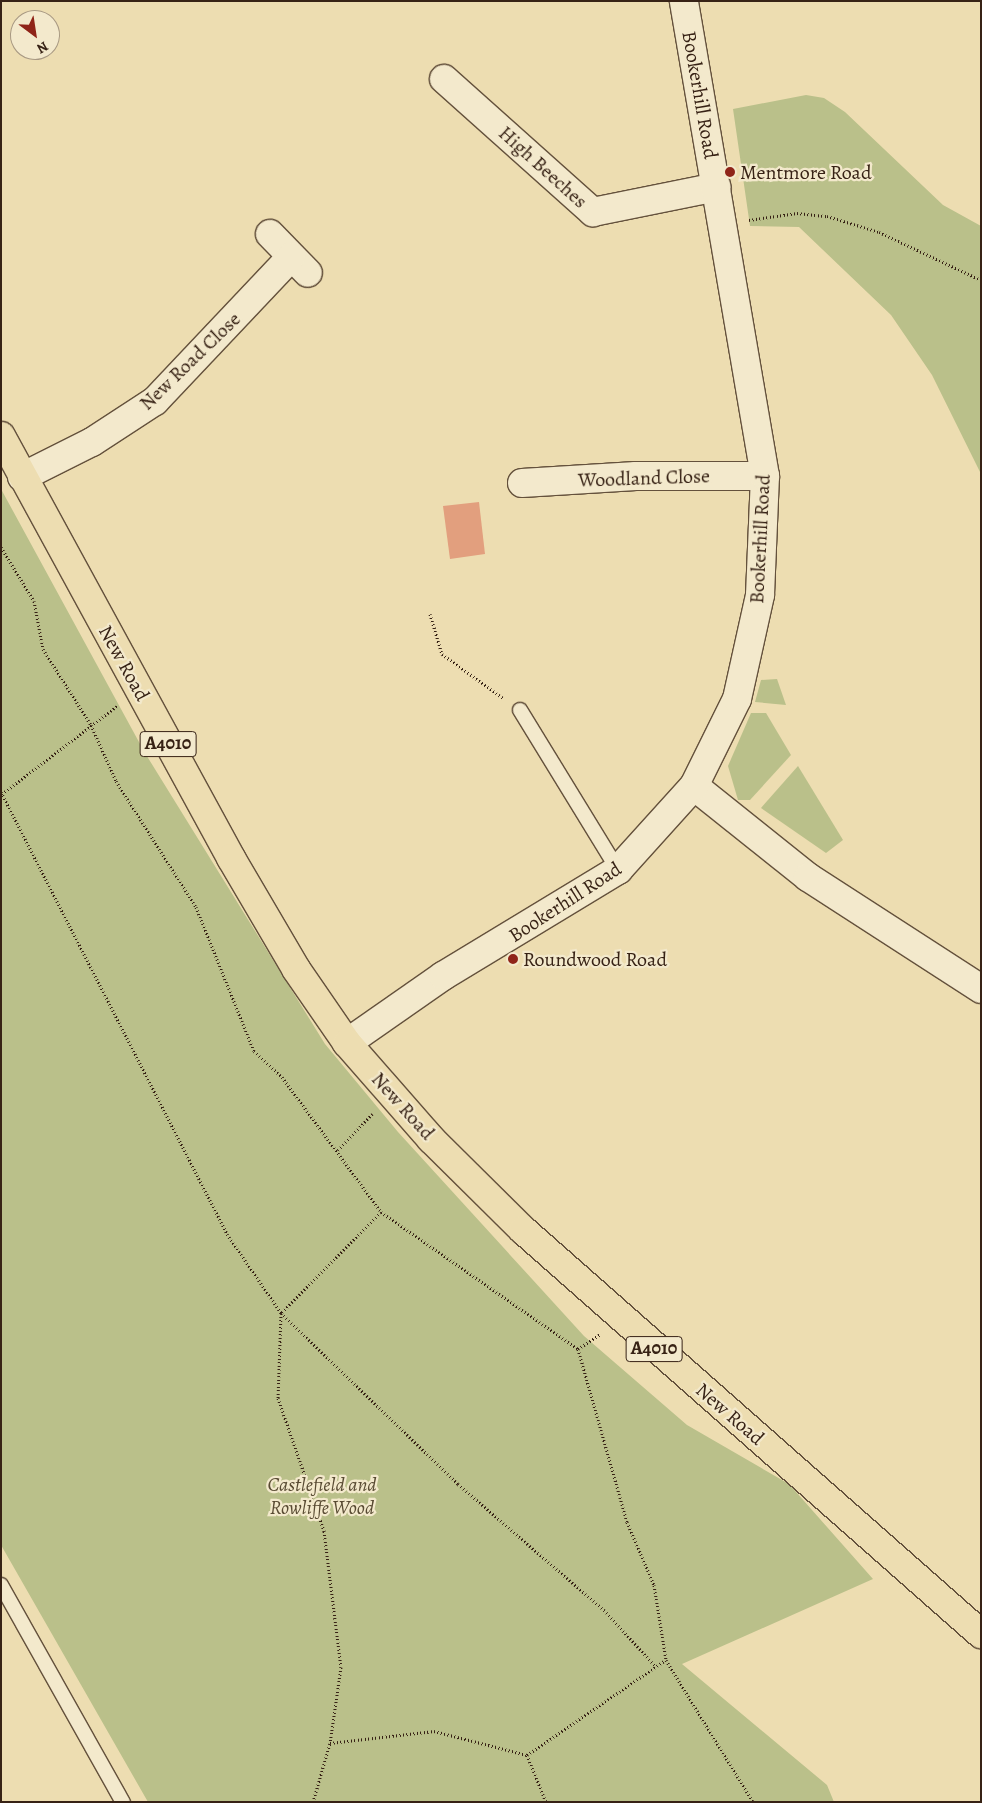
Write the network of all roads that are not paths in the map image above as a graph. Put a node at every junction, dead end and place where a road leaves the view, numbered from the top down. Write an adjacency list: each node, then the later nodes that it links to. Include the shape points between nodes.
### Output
1 (684, 1): 3 (street, Bookerhill Road)
2 (444, 79): 3 (street, High Beeches, via 594,212)
3 (717, 187): 6 (street, Bookerhill Road)
4 (270, 234): 7 (street, New Road Close, via 300,265 155,401 92,442)
5 (1, 436): 7 (highway, New Road / A4010)
6 (765, 476): 8 (street, Woodland Close, via 636,476); 10 (street, Bookerhill Road, via 760,595 737,699)
7 (22, 477): 13 (highway, New Road / A4010, via 296,969)
8 (522, 483)
9 (520, 710): 11 (lane)
10 (694, 786): 11 (street, Bookerhill Road); 12 (street, via 808,877)
11 (618, 870): 13 (street, Bookerhill Road, via 443,976)
12 (981, 988)
13 (347, 1043): 15 (highway, New Road / A4010, via 523,1230)
14 (1, 1585): 16 (lane)
15 (981, 1634)
16 (123, 1802)

